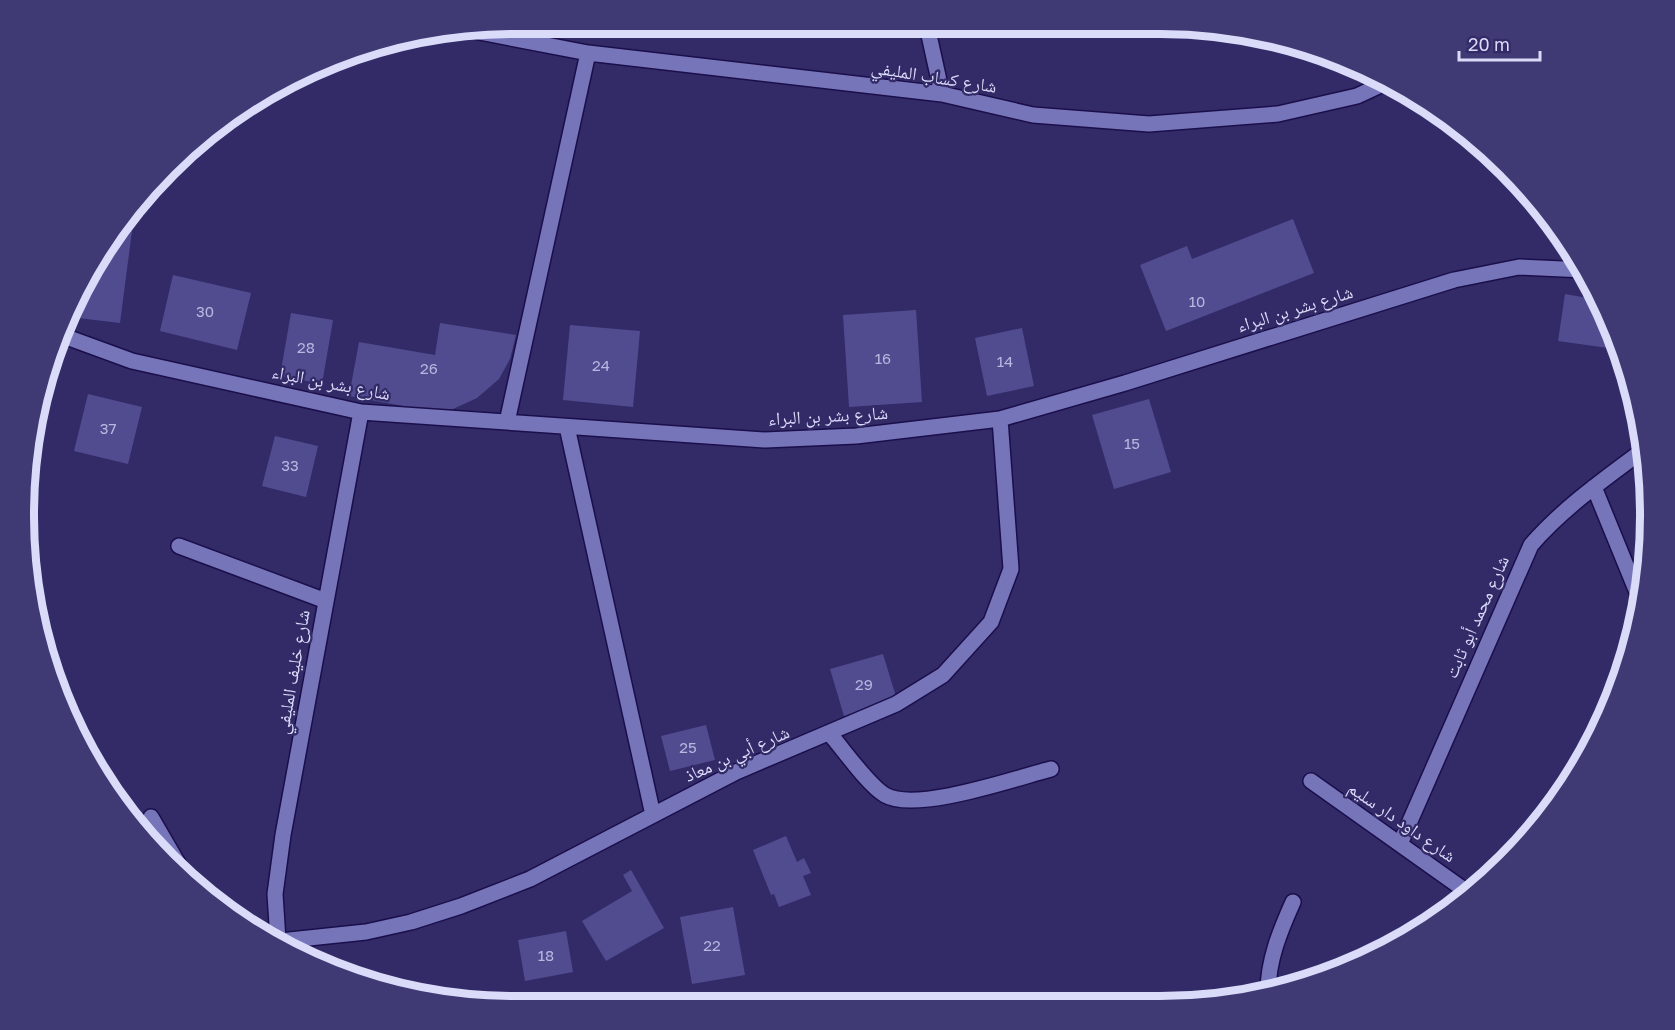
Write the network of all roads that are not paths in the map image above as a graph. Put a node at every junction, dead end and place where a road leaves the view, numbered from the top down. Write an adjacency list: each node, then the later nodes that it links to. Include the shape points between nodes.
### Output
1 (929, 34): 5 (street)
2 (496, 35): 3 (street, شارع كساب المليفي)
3 (588, 53): 5 (street, شارع كساب المليفي); 10 (street)
4 (1377, 86): 5 (street, شارع كساب المليفي, via 1357,96 1278,114 1149,124 1033,115)
5 (942, 94)
6 (1573, 269): 9 (street, شارع بشر بن البراء, via 1519,267 1454,280)
7 (69, 338): 8 (street, شارع بشر بن البراء, via 132,361)
8 (361, 412): 10 (street, شارع بشر بن البراء); 16 (street, شارع خليف المليفي)
9 (1000, 419): 11 (street, شارع بشر بن البراء, via 856,436 765,440); 17 (street, شارع أبي بن معاذ, via 1011,569 991,622 943,675 896,704)
10 (507, 422): 11 (street, شارع بشر بن البراء)
11 (567, 427): 20 (street)
12 (1636, 455): 13 (street, شارع محمد أبو ثابت)
13 (1594, 487): 15 (street); 22 (street, شارع محمد أبو ثابت, via 1531,544)
14 (179, 546): 16 (street)
15 (1635, 586)
16 (326, 601): 26 (street, شارع خليف المليفي, via 283,834 275,894)
17 (830, 734): 18 (street, via 869,780 886,795 903,800 933,800); 20 (street, شارع أبي بن معاذ, via 736,772)
18 (1051, 769)
19 (1311, 781): 22 (street, شارع داود دار سليم)
20 (653, 815): 27 (street, شارع أبي بن معاذ, via 530,879 451,909 366,932)
21 (151, 818): 23 (street)
22 (1400, 844): 24 (street, شارع داود دار سليم)
23 (169, 849)
24 (1462, 888)
25 (1293, 902): 28 (street, via 1275,944)
26 (278, 933)
27 (291, 940)
28 (1268, 983)

